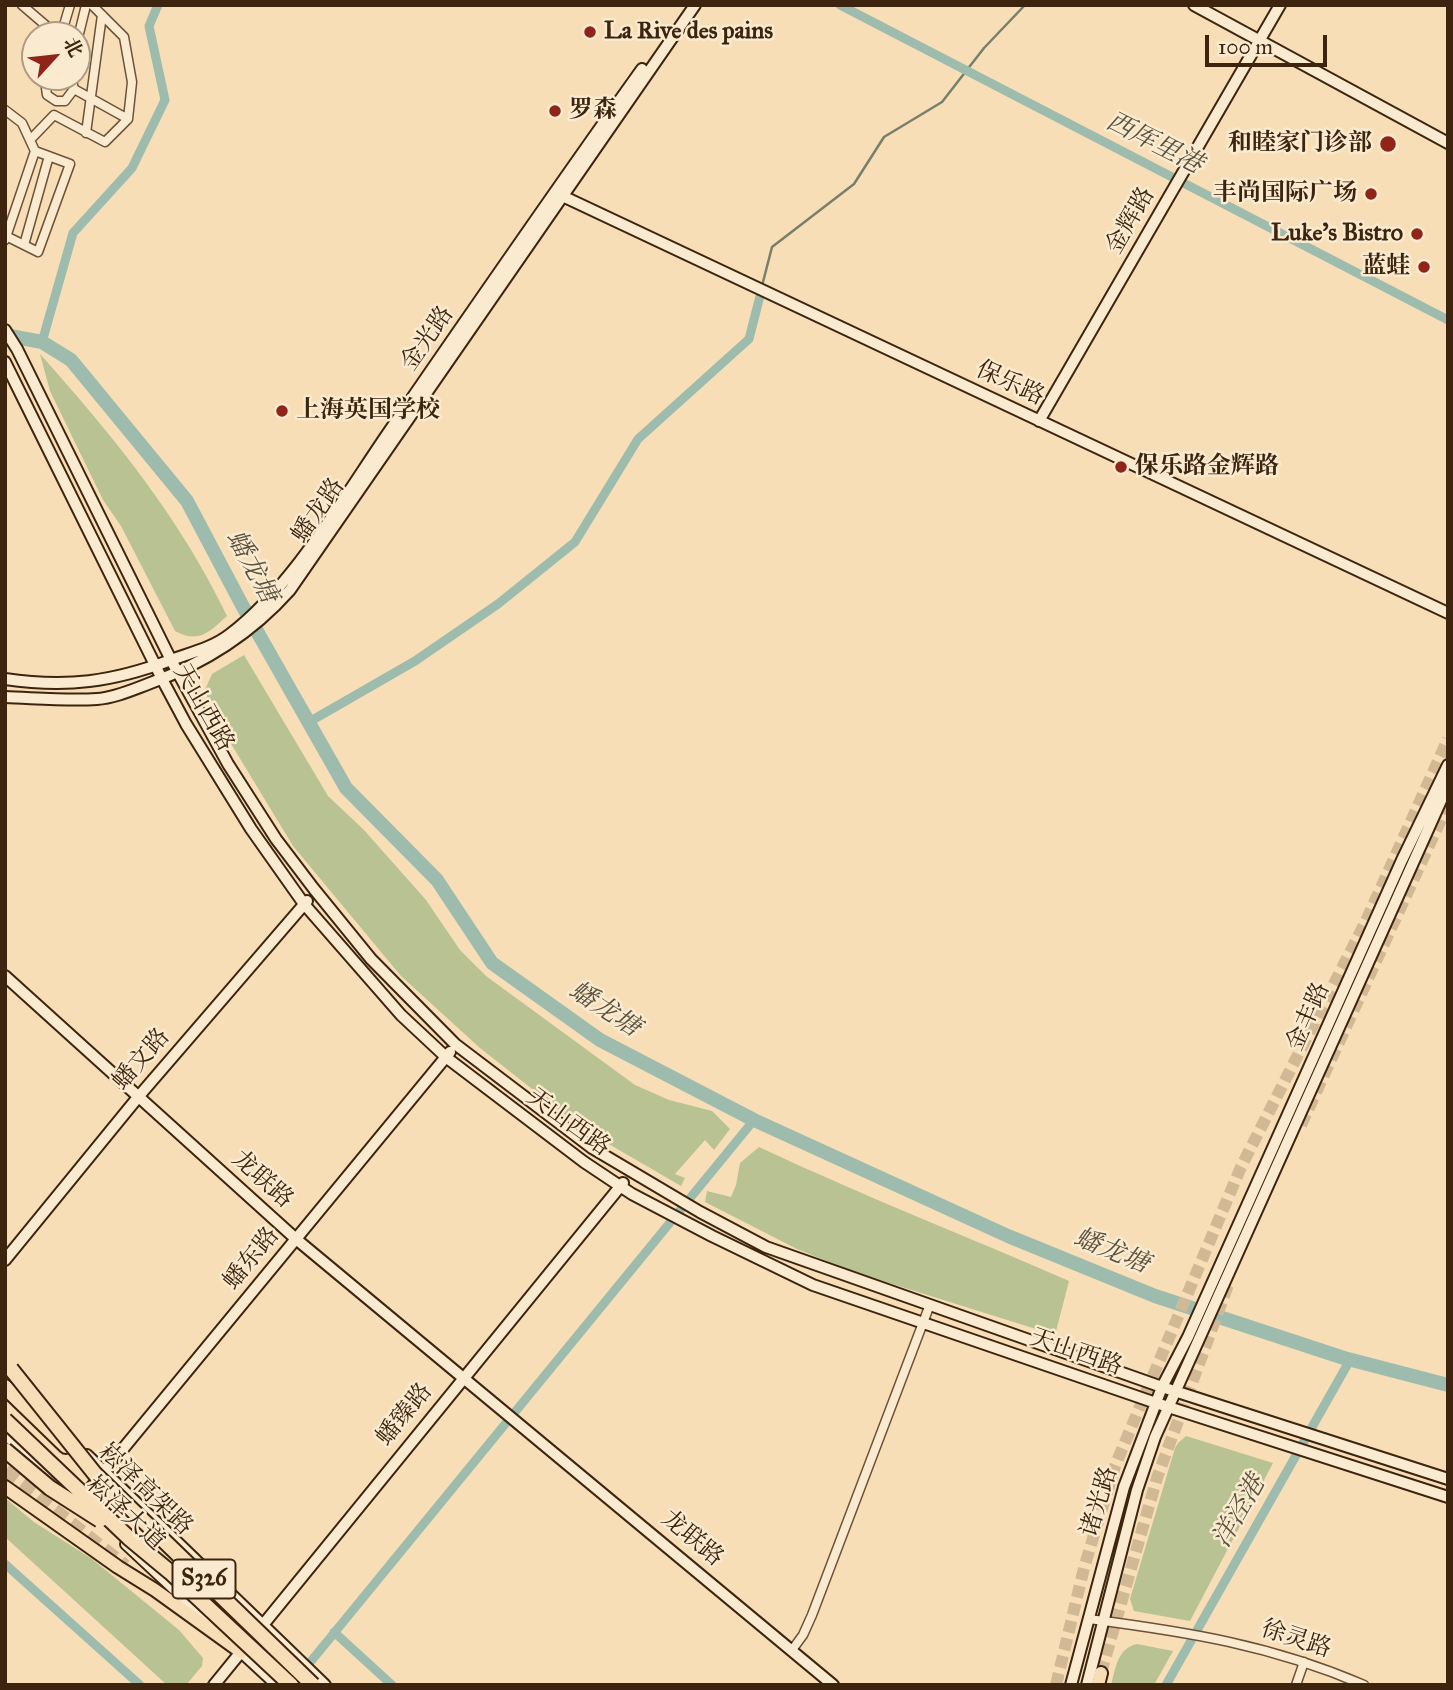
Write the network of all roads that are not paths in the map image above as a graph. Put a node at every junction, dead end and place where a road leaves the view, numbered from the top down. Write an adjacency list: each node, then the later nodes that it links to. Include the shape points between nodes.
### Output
1 (22, 5): 8 (street)
2 (92, 5): 7 (street)
3 (688, 5): 23 (main road)
4 (695, 5): 23 (main road)
5 (1194, 5): 9 (main road)
6 (1280, 5): 9 (main road, 金辉路)
7 (102, 15): 13 (street); 17 (street, via 124,37 132,82)
8 (42, 21)
9 (1259, 41): 20 (main road); 28 (main road, 金辉路)
10 (46, 91): 14 (street)
11 (72, 91): 14 (street, via 65,101)
12 (78, 91): 13 (street)
13 (91, 98): 17 (street); 18 (street)
14 (56, 101): 16 (street)
15 (5, 110): 19 (street, via 22,123)
16 (54, 115): 18 (street); 19 (street)
17 (128, 119): 18 (street, via 105,142)
18 (86, 133)
19 (30, 140): 21 (street)
20 (1448, 143)
21 (35, 151): 22 (street); 24 (street)
22 (49, 156): 25 (street); 25 (street, via 69,164 38,252)
23 (558, 193): 28 (main road, 保乐路); 30 (main road, 蟠龙路, via 290,590)
24 (7, 238): 25 (street)
25 (23, 245)
26 (5, 330): 31 (main road, 天山西路)
27 (5, 362): 32 (main road, 天山西路)
28 (1039, 421): 29 (main road, 保乐路)
29 (1448, 613)
30 (228, 640): 31 (main road); 33 (main road, 蟠龙路)
31 (171, 660): 32 (main road); 33 (main road, 天山西路)
32 (156, 667): 34 (main road, via 80,684); 35 (main road, 天山西路)
33 (178, 672): 35 (main road, 蟠龙路); 39 (main road, 天山西路, via 228,764)
34 (5, 679)
35 (162, 679): 36 (main road, 蟠龙路, via 98,699); 40 (main road, 天山西路, via 251,829)
36 (5, 697)
37 (1448, 765): 49 (main road, 金丰路, via 1402,860)
38 (1448, 785): 49 (main road)
39 (314, 889): 40 (main road, 蟠文路); 42 (main road, 天山西路, via 371,960)
40 (304, 904): 43 (main road, 天山西路, via 401,1015); 44 (main road, 蟠文路)
41 (5, 976): 44 (main road, 龙联路)
42 (455, 1044): 43 (main road, 蟠东路); 45 (main road, 天山西路, via 592,1148)
43 (447, 1058): 46 (main road, 天山西路); 47 (main road, 蟠东路)
44 (139, 1096): 47 (main road, 龙联路); 48 (main road, 蟠文路)
45 (631, 1172): 46 (main road, 蟠臻路); 50 (main road, 天山西路, via 766,1247)
46 (620, 1186): 51 (main road, 天山西路, via 813,1284); 54 (main road, 蟠臻路)
47 (296, 1239): 54 (main road, 龙联路); 63 (main road, 蟠东路)
48 (5, 1260)
49 (1215, 1290): 56 (main road, 诸光路); 57 (main road, via 1200,1340)
50 (929, 1307): 51 (street); 56 (main road, 天山西路)
51 (921, 1323): 58 (main road, 天山西路); 72 (street, via 816,1603)
52 (5, 1364): 63 (highway, bridge)
53 (5, 1374): 63 (main road, 崧泽大道)
54 (463, 1377): 71 (main road, 蟠臻路); 72 (main road, 龙联路)
55 (5, 1387): 63 (highway, 崧泽高架路 / S326, bridge)
56 (1162, 1387): 57 (main road, 天山西路); 58 (main road, 诸光路)
57 (1177, 1391): 59 (main road); 64 (main road, 天山西路)
58 (1156, 1403): 59 (main road, 天山西路); 69 (main road, 诸光路, via 1124,1488)
59 (1169, 1407): 66 (main road, 天山西路); 70 (main road, via 1137,1490)
60 (5, 1420): 68 (highway, 崧泽高架路 / S326, bridge)
61 (5, 1434): 67 (main road, 崧泽大道)
62 (5, 1450): 68 (highway, bridge, via 50,1488)
63 (100, 1473): 67 (main road, 蟠东路); 71 (main road, 崧泽大道); 78 (highway, 崧泽高架路 / S326, bridge)
64 (1448, 1479)
65 (5, 1487): 73 (main road)
66 (1448, 1497)
67 (80, 1501): 73 (main road, 崧泽大道)
68 (129, 1538): 77 (highway, 崧泽高架路 / S326, bridge)
69 (1089, 1619): 70 (street, 徐灵路); 81 (main road, 诸光路)
70 (1103, 1621): 74 (street, 徐灵路, via 1216,1637); 82 (main road)
71 (263, 1625): 73 (main road, 蟠臻路); 79 (main road, 崧泽大道)
72 (792, 1650): 80 (main road, 龙联路)
73 (241, 1652): 75 (main road, 蟠臻路); 76 (main road, 崧泽大道)
74 (1304, 1662): 83 (street); 84 (street, 徐灵路)
75 (214, 1685)
76 (276, 1685)
77 (291, 1685)
78 (313, 1685)
79 (325, 1685)
80 (833, 1685)
81 (1071, 1685)
82 (1087, 1685)
83 (1296, 1685)
84 (1364, 1685)

